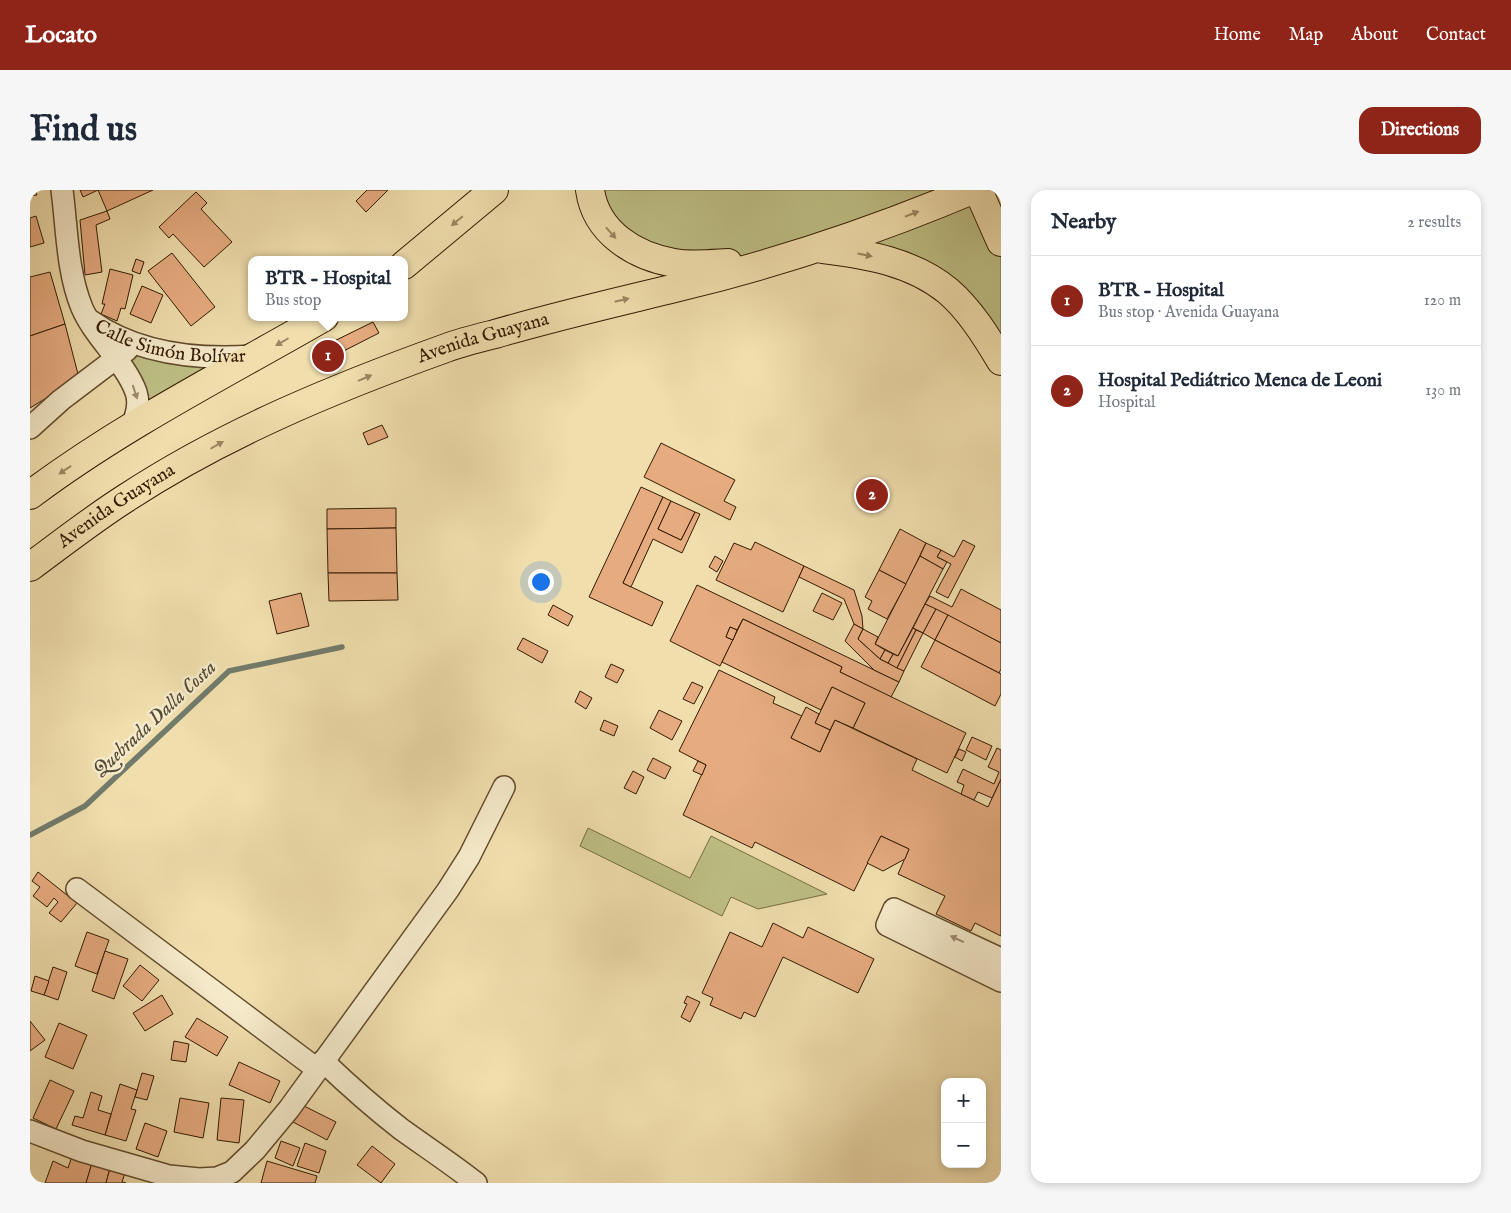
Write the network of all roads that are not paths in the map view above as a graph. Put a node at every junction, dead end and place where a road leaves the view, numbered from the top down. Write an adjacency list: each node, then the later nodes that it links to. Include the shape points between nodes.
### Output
1 (62, 190): 10 (street, Calle Simón Bolívar, via 72,267)
2 (494, 190): 9 (main road, one-way to 9)
3 (590, 190): 8 (main road, one-way to 8, via 595,209 616,239 648,256 675,263 698,264)
4 (972, 190): 7 (main road, Avenida Guayana, one-way to 4)
5 (978, 190): 6 (main road)
6 (1001, 242)
7 (817, 248): 8 (main road, Avenida Guayana); 15 (main road, one-way to 15, via 870,256 928,277 961,304)
8 (789, 256): 19 (main road, Avenida Guayana, one-way to 8, via 125,498 224,441 372,375 522,326 601,304 681,287)
9 (408, 262)
10 (87, 318): 12 (street, Calle Simón Bolívar, via 102,329); 14 (street, Calle Simón Bolívar)
11 (317, 321): 13 (main road, one-way to 13)
12 (135, 344): 13 (street, Calle Simón Bolívar, via 171,353 228,358); 14 (street)
13 (257, 356): 17 (main road)
14 (115, 359): 16 (street); 17 (street, Calle Simón Bolívar, one-way to 17, via 136,393 137,412)
15 (1001, 361)
16 (30, 428)
17 (130, 428): 18 (main road, one-way to 18)
18 (30, 495)
19 (30, 567)
20 (504, 787): 24 (street, via 469,857 448,890)
21 (77, 889): 24 (street)
22 (1001, 960): 23 (street, one-way to 23, via 894,910 887,925)
23 (1001, 981)
24 (320, 1065): 25 (street, via 255,1150 232,1172 217,1178 169,1176); 26 (street)
25 (30, 1131)
26 (476, 1183)

